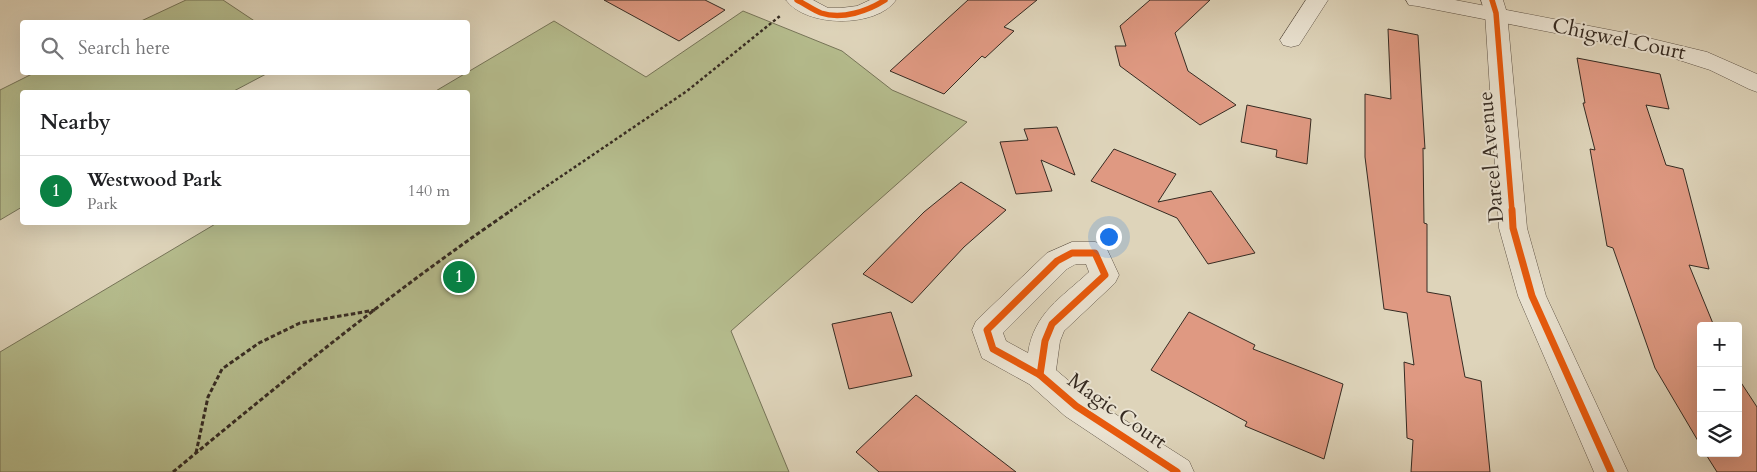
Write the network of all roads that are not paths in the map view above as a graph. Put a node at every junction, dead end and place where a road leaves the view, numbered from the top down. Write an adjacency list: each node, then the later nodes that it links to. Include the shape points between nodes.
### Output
1 (885, 0): 4 (street, via 864,11 846,14 824,14)
2 (1316, 0): 6 (street)
3 (1417, 0): 5 (street, Chigwel Court)
4 (799, 1)
5 (1494, 7): 7 (street, Chigwel Court, via 1685,52 1737,72); 10 (street, Darcel Avenue, via 1513,228 1532,296)
6 (1291, 40)
7 (1757, 84)
8 (1040, 375): 9 (street, Magic Court, via 1076,406)
9 (1177, 472)
10 (1611, 472)

